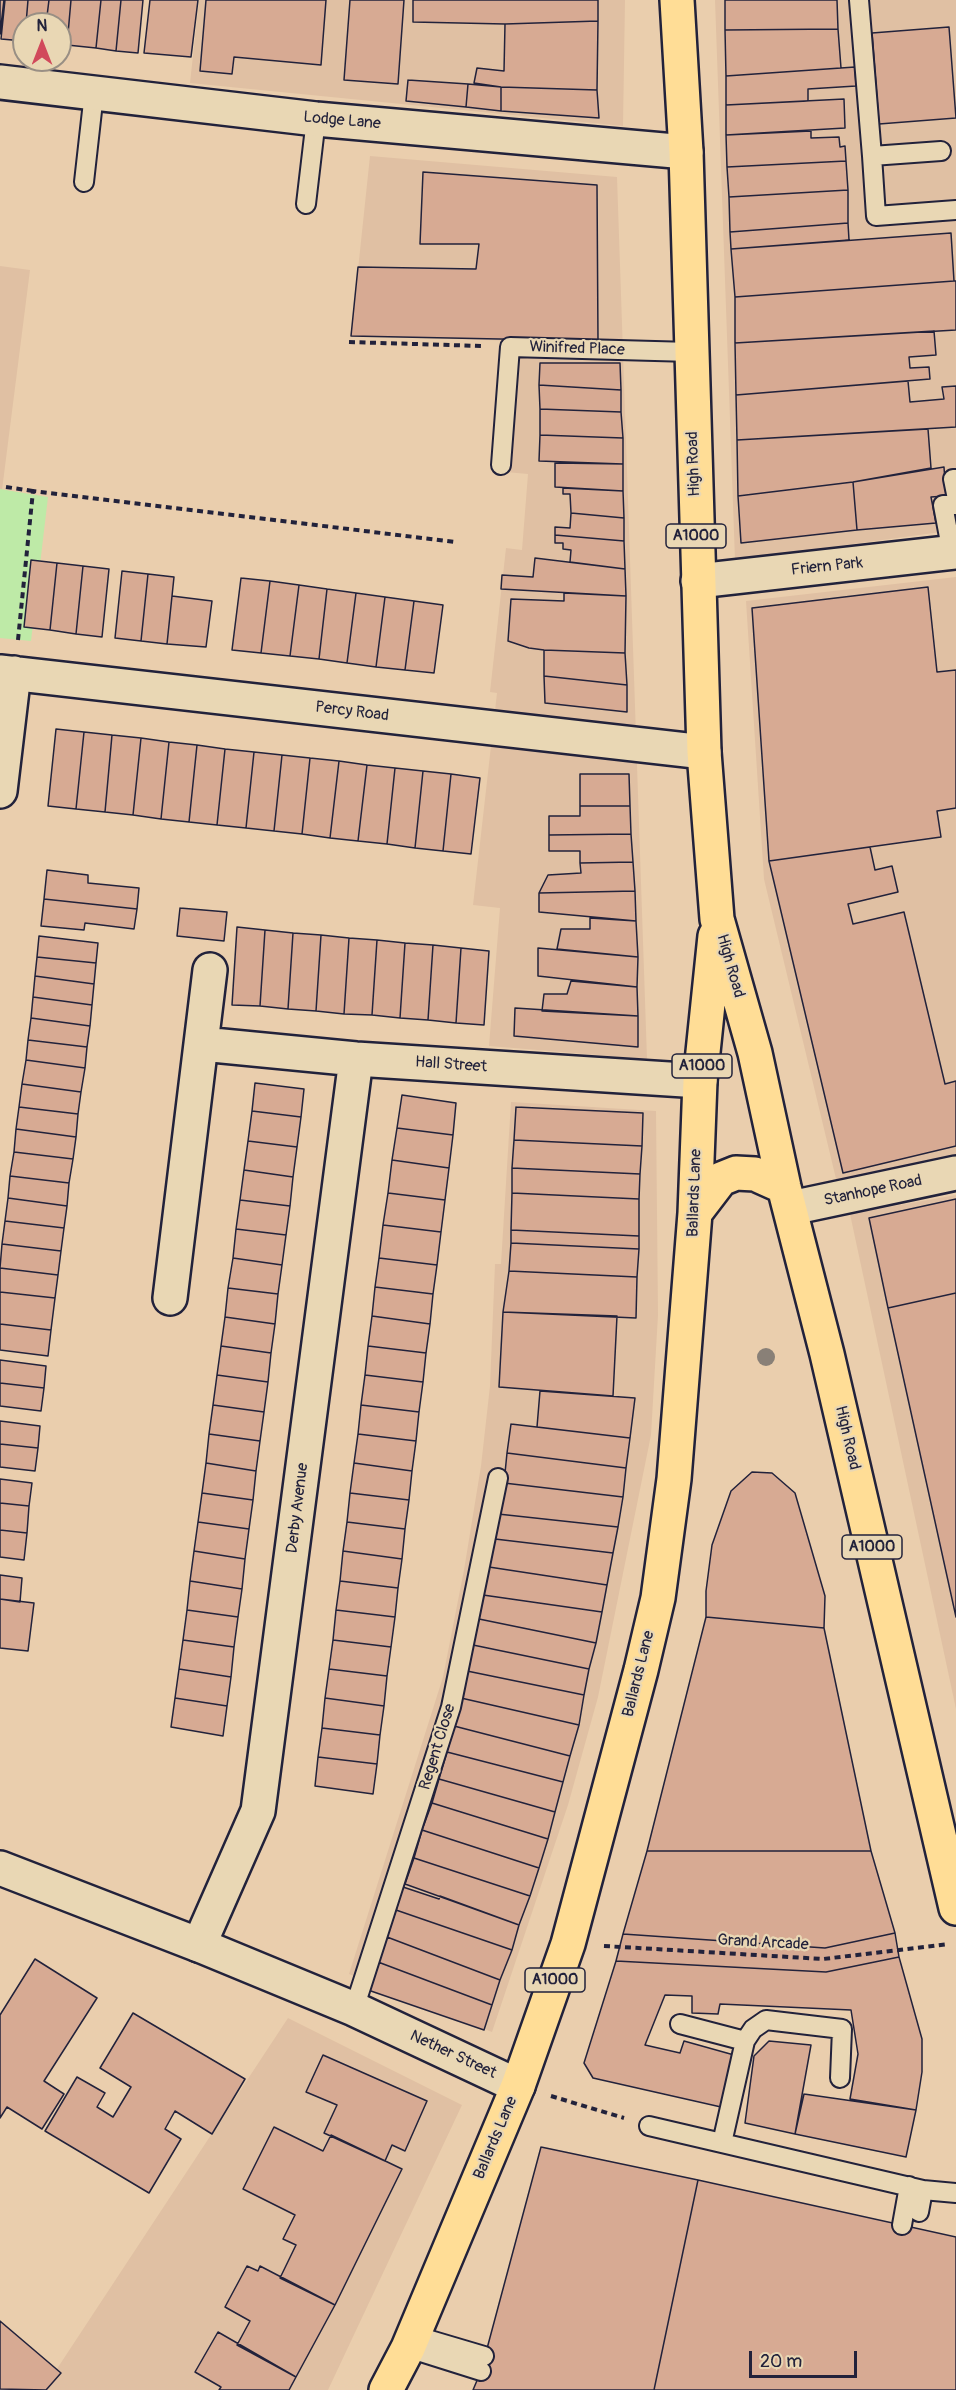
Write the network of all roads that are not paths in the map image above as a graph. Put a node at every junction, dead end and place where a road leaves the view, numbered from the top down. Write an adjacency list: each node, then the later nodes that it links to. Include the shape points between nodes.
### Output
1 (677, 0): 7 (main road, High Road / A1000)
2 (859, 0): 8 (lane)
3 (0, 82): 4 (street, Lodge Lane)
4 (94, 93): 5 (street, Lodge Lane); 9 (lane)
5 (316, 119): 7 (street, Lodge Lane); 10 (lane)
6 (941, 151): 8 (lane)
7 (686, 152): 12 (main road, High Road / A1000)
8 (872, 156): 11 (lane, via 876,216)
9 (84, 182)
10 (306, 204)
11 (956, 210)
12 (690, 352): 13 (lane, Winifred Place, via 510,347); 18 (main road, High Road / A1000)
13 (501, 465)
14 (956, 479): 15 (lane, via 952,479)
15 (956, 494)
16 (956, 505): 17 (lane, via 943,505)
17 (954, 552): 18 (street, Friern Park)
18 (698, 581): 20 (main road, High Road / A1000)
19 (7, 672): 20 (street, Percy Road); 21 (street)
20 (704, 752): 22 (main road, High Road / A1000)
21 (0, 791)
22 (717, 919): 26 (main road, Ballards Lane / A1000); 28 (main road, High Road / A1000, via 755,1053)
23 (210, 970): 24 (street)
24 (202, 1044): 25 (street, Hall Street); 30 (street)
25 (356, 1059): 26 (street, Hall Street); 35 (street, Derby Avenue, via 258,1811)
26 (700, 1081): 29 (main road, Ballards Lane / A1000)
27 (956, 1173): 28 (street, Stanhope Road)
28 (787, 1198): 29 (main road, via 755,1174 736,1173 721,1179); 32 (main road, High Road / A1000)
29 (695, 1213): 40 (main road, Ballards Lane / A1000, via 674,1479 658,1598 568,1944)
30 (170, 1298)
31 (498, 1478): 36 (lane, Regent Close, via 451,1707)
32 (948, 1837): 34 (main road, High Road / A1000)
33 (0, 1868): 35 (street, Nether Street)
34 (956, 1908)
35 (199, 1945): 36 (street, Nether Street)
36 (354, 2010): 40 (street, Nether Street)
37 (680, 2025): 38 (lane)
38 (745, 2041): 39 (lane, via 766,2020 842,2029); 42 (lane)
39 (840, 2078)
40 (518, 2086): 47 (main road, Ballards Lane / A1000)
41 (650, 2126): 42 (lane)
42 (722, 2143): 43 (lane)
43 (916, 2188): 44 (lane); 45 (lane); 46 (lane)
44 (956, 2193)
45 (919, 2212)
46 (902, 2225)
47 (412, 2345): 48 (lane); 49 (main road, Ballards Lane / A1000); 50 (lane)
48 (483, 2364)
49 (386, 2390)
50 (404, 2390)

